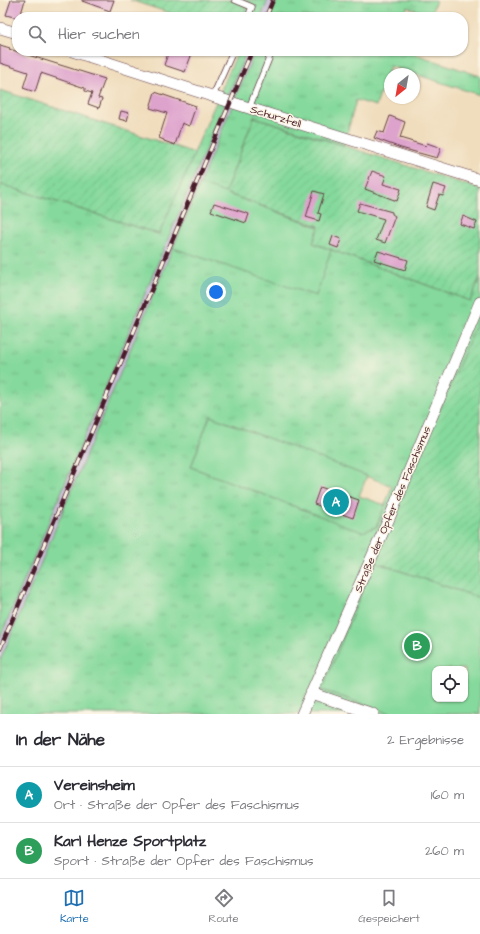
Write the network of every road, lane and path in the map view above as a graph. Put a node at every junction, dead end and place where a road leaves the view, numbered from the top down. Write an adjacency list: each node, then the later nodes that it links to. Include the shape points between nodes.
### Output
1 (235, 0): 3 (lane)
2 (254, 0): 3 (lane)
3 (252, 7): 4 (lane)
4 (250, 12)
5 (0, 28): 6 (street)
6 (12, 32)
7 (88, 56): 10 (street, Schurzfell)
8 (231, 56): 10 (lane)
9 (270, 56): 11 (lane)
10 (213, 96): 11 (street, Schurzfell)
11 (249, 108): 12 (street, Schurzfell)
12 (480, 180)
13 (480, 302): 14 (street, Straße der Opfer des Faschismus, via 391,514)
14 (311, 694): 15 (street, Straße der Opfer des Faschismus); 16 (street)
15 (302, 714)
16 (373, 714)

